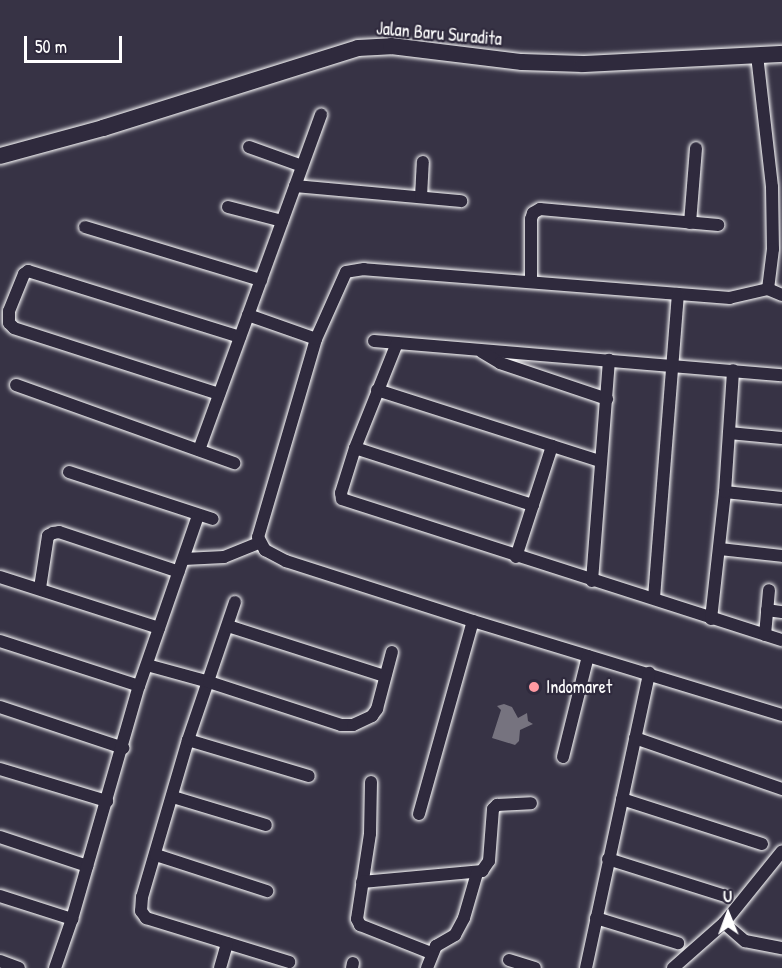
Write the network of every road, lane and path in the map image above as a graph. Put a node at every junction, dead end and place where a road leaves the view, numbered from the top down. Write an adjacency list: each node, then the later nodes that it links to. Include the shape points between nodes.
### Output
1 (782, 54): 2 (main road, Jalan Baru Suradita)
2 (757, 55): 6 (main road, Jalan Baru Suradita, via 583,64 522,62 423,48 374,46 343,51 102,128); 19 (street, via 772,187 773,249)
3 (321, 115): 8 (street)
4 (249, 147): 8 (street)
5 (696, 148): 14 (street)
6 (0, 156)
7 (423, 162): 10 (street)
8 (302, 166): 9 (street)
9 (295, 186): 10 (street); 13 (street)
10 (421, 197): 11 (street)
11 (460, 201)
12 (228, 207): 13 (street)
13 (282, 221): 17 (street)
14 (690, 223): 15 (street); 18 (street, via 540,209 531,219)
15 (718, 225)
16 (85, 227): 17 (street)
17 (261, 280): 22 (street)
18 (531, 282): 20 (street); 24 (street, via 353,269 342,278)
19 (768, 289): 20 (street, via 730,298); 21 (street)
20 (678, 294): 29 (street)
21 (782, 295)
22 (248, 315): 23 (street); 24 (street)
23 (240, 337): 34 (street); 34 (street, via 28,271 9,310 9,323 14,328)
24 (316, 339): 49 (street, via 262,519)
25 (375, 341): 26 (street)
26 (397, 343): 27 (street); 33 (street)
27 (481, 351): 28 (street); 35 (street, via 500,363)
28 (609, 360): 29 (street); 35 (street)
29 (671, 364): 30 (street); 59 (street)
30 (733, 369): 31 (street); 36 (street)
31 (782, 375)
32 (16, 385): 40 (street)
33 (377, 390): 38 (street); 39 (street)
34 (219, 394): 40 (street)
35 (607, 399): 41 (street)
36 (729, 433): 37 (street); 44 (street)
37 (782, 438)
38 (552, 446): 41 (street); 46 (street)
39 (355, 448): 46 (street); 52 (street, via 342,499)
40 (200, 450): 42 (street)
41 (600, 461): 56 (street)
42 (234, 463)
43 (69, 472): 47 (street)
44 (725, 492): 45 (street); 50 (street)
45 (782, 498)
46 (533, 505): 52 (street)
47 (198, 516): 48 (street); 53 (street)
48 (213, 519)
49 (260, 543): 53 (street, via 224,557); 64 (street, via 274,557)
50 (720, 549): 51 (street); 63 (street)
51 (782, 556)
52 (516, 557): 56 (street)
53 (184, 559): 54 (street)
54 (179, 573): 57 (street, via 59,532 48,536); 66 (street)
55 (0, 577): 57 (street)
56 (592, 581): 59 (street)
57 (40, 588): 66 (street)
58 (769, 590): 61 (street)
59 (654, 598): 63 (street)
60 (235, 602): 65 (street)
61 (767, 610): 62 (street); 67 (street)
62 (782, 612)
63 (711, 619): 67 (street)
64 (473, 621): 71 (street); 91 (street)
65 (228, 626): 74 (street); 75 (street)
66 (159, 628): 72 (street)
67 (765, 635): 68 (street)
68 (782, 640)
69 (0, 641): 76 (street)
70 (392, 652): 74 (street)
71 (588, 656): 73 (street); 82 (street)
72 (147, 665): 75 (street); 76 (street)
73 (649, 673): 78 (street); 79 (street)
74 (385, 676): 75 (street, via 377,709 372,716 353,725 340,725)
75 (209, 682): 80 (street)
76 (139, 687): 81 (street)
77 (0, 707): 81 (street)
78 (782, 715)
79 (635, 738): 86 (street); 88 (street)
80 (188, 740): 84 (street); 87 (street)
81 (123, 748): 89 (street)
82 (563, 757)
83 (0, 769): 89 (street)
84 (309, 776)
85 (371, 782): 100 (street, via 370,834)
86 (782, 789)
87 (173, 797): 92 (street); 96 (street)
88 (622, 799): 94 (street); 97 (street)
89 (107, 801): 98 (street)
90 (531, 803): 99 (street, via 497,805 493,809 489,861)
91 (419, 814)
92 (266, 825)
93 (0, 837): 98 (street)
94 (762, 844)
95 (782, 851): 106 (street)
96 (156, 855): 101 (street); 107 (street, via 141,905 146,918)
97 (608, 859): 103 (street); 104 (street)
98 (87, 866): 105 (street)
99 (477, 873): 100 (street); 110 (street, via 455,935 436,946)
100 (362, 882): 110 (street, via 357,914 360,925)
101 (267, 891)
102 (0, 896): 105 (street)
103 (725, 896)
104 (596, 918): 108 (street); 119 (street)
105 (72, 919): 115 (street)
106 (724, 923): 109 (street, via 745,941); 120 (street)
107 (227, 943): 113 (street); 116 (street)
108 (678, 943)
109 (782, 948)
110 (432, 953): 117 (street)
111 (509, 960): 118 (street)
112 (0, 962): 114 (street)
113 (289, 962)
114 (19, 968)
115 (55, 968)
116 (220, 968)
117 (427, 968)
118 (535, 968)
119 (586, 968)
120 (673, 968)

